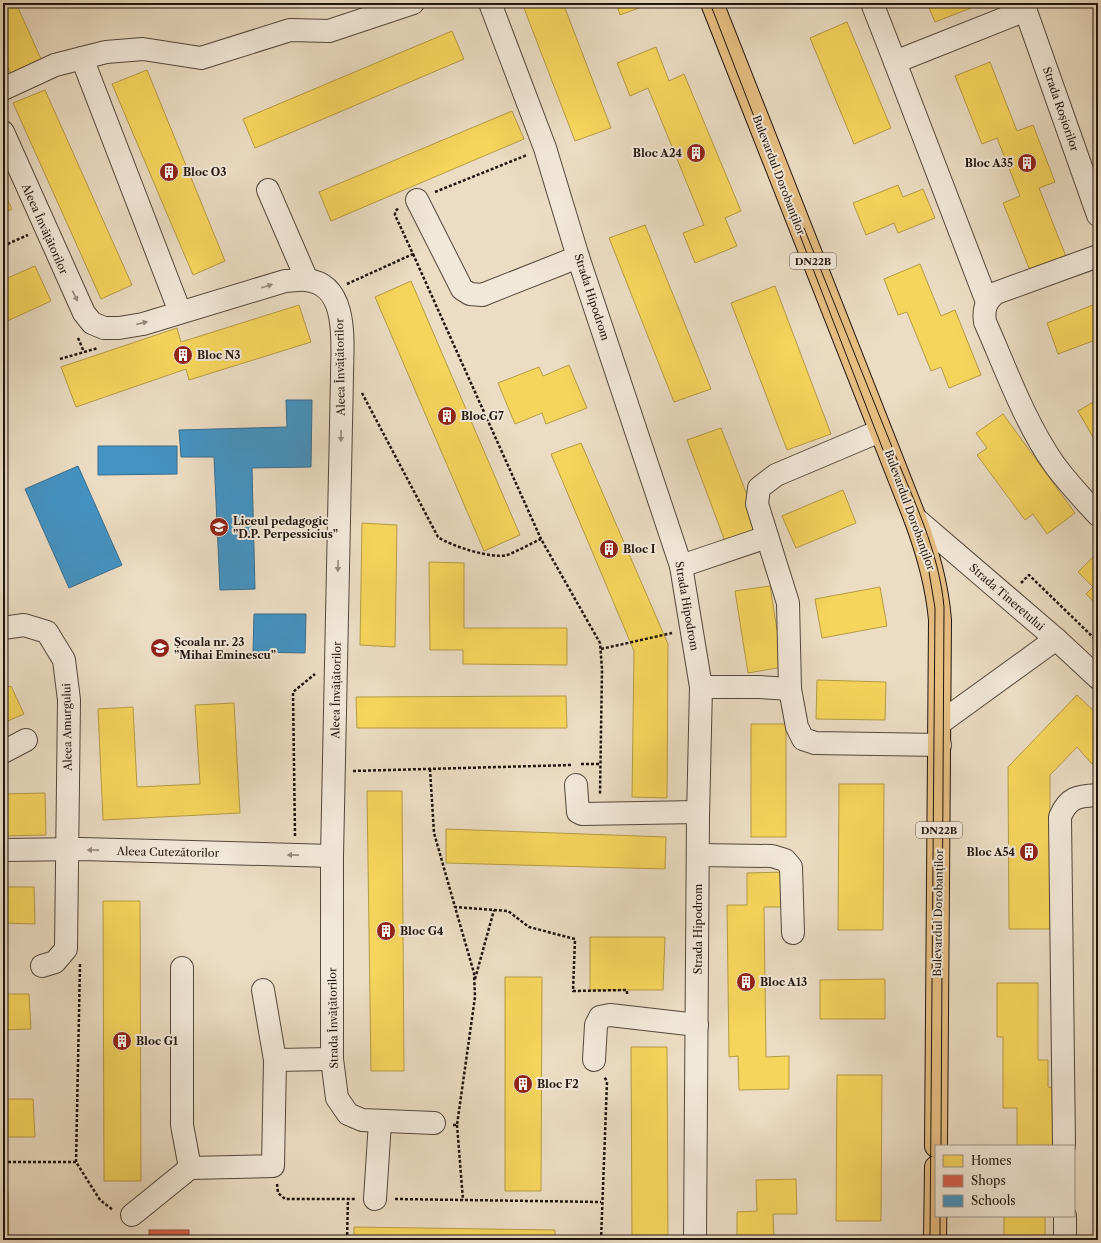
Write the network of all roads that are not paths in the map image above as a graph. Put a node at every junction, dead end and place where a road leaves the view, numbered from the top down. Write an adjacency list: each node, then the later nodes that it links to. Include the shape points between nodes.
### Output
1 (413, 3): 6 (street, via 329,31 290,30 201,58 143,49 106,52)
2 (490, 3): 14 (street, Strada Hipodrom, via 545,148)
3 (712, 3): 18 (main road, Bulevardul Dorobanților / DN22B)
4 (872, 3): 7 (street)
5 (1024, 7): 7 (street); 12 (street, Strada Roșiorilor)
6 (82, 58): 8 (street, via 55,65); 17 (street)
7 (895, 62): 16 (street)
8 (3, 89)
9 (5, 144): 17 (street, Aleea Învățătorilor, one-way to 17, via 74,294 92,323 104,328 119,328)
10 (268, 190): 15 (street)
11 (417, 200): 14 (street, via 462,289 470,294 482,295)
12 (1098, 215)
13 (1098, 256): 16 (street, via 996,293)
14 (578, 257): 22 (street, Strada Hipodrom)
15 (307, 280): 17 (street, Aleea Învățătorilor, one-way to 15, via 285,281); 37 (street, Aleea Învățătorilor, one-way to 37, via 323,286 334,296 341,322 342,392)
16 (987, 302): 19 (street, via 985,322 1037,436 1054,465)
17 (180, 312)
18 (880, 431): 20 (main road, Bulevardul Dorobanților / DN22B); 21 (street, via 776,475 759,488 757,504)
19 (1094, 503)
20 (915, 518): 24 (street, Strada Tineretului); 28 (main road, Bulevardul Dorobanților / DN22B, via 930,558 938,596)
21 (767, 537): 22 (street); 27 (street, via 788,603)
22 (681, 566): 26 (street, Strada Hipodrom)
23 (3, 628): 35 (street, Aleea Amurgului, via 24,625 47,632 64,660 68,700)
24 (1056, 639): 25 (street, Strada Tineretului); 28 (street)
25 (1098, 678)
26 (701, 687): 27 (street); 34 (street, Strada Hipodrom)
27 (790, 689): 30 (street, via 797,727 803,739 815,743)
28 (940, 722): 30 (main road, Bulevardul Dorobanților / DN22B)
29 (26, 740): 31 (street)
30 (940, 745): 49 (main road, Bulevardul Dorobanților / DN22B)
31 (3, 752)
32 (576, 785): 34 (street, via 578,812 582,814)
33 (1098, 795): 50 (street, via 1078,796 1064,806 1060,817)
34 (698, 812): 38 (street, Strada Hipodrom)
35 (66, 849): 36 (street, Aleea Cutezătorilor); 37 (street, Aleea Cutezătorilor, one-way to 35); 40 (street, Aleea Amurgului, via 66,949 55,962)
36 (3, 850)
37 (332, 856): 44 (street, Strada Învățătorilor)
38 (698, 856): 39 (street, via 772,856 785,860 790,867); 43 (street, Strada Hipodrom)
39 (793, 933)
40 (42, 966)
41 (182, 968): 51 (street, via 182,1125)
42 (263, 990): 45 (street)
43 (697, 1025): 46 (street, via 610,1015 600,1017 596,1025); 56 (street, Strada Hipodrom)
44 (332, 1059): 45 (street); 47 (street, Strada Învățătorilor, via 337,1098 348,1114 362,1120)
45 (275, 1060): 51 (street, via 273,1166)
46 (594, 1060)
47 (380, 1122): 48 (street, Strada Învățătorilor); 52 (street)
48 (434, 1123)
49 (936, 1145)
50 (1064, 1145)
51 (190, 1168): 53 (street)
52 (375, 1199)
53 (132, 1215)
54 (935, 1217): 57 (main road)
55 (1064, 1217): 58 (street)
56 (695, 1240)
57 (935, 1240)
58 (1065, 1240)

